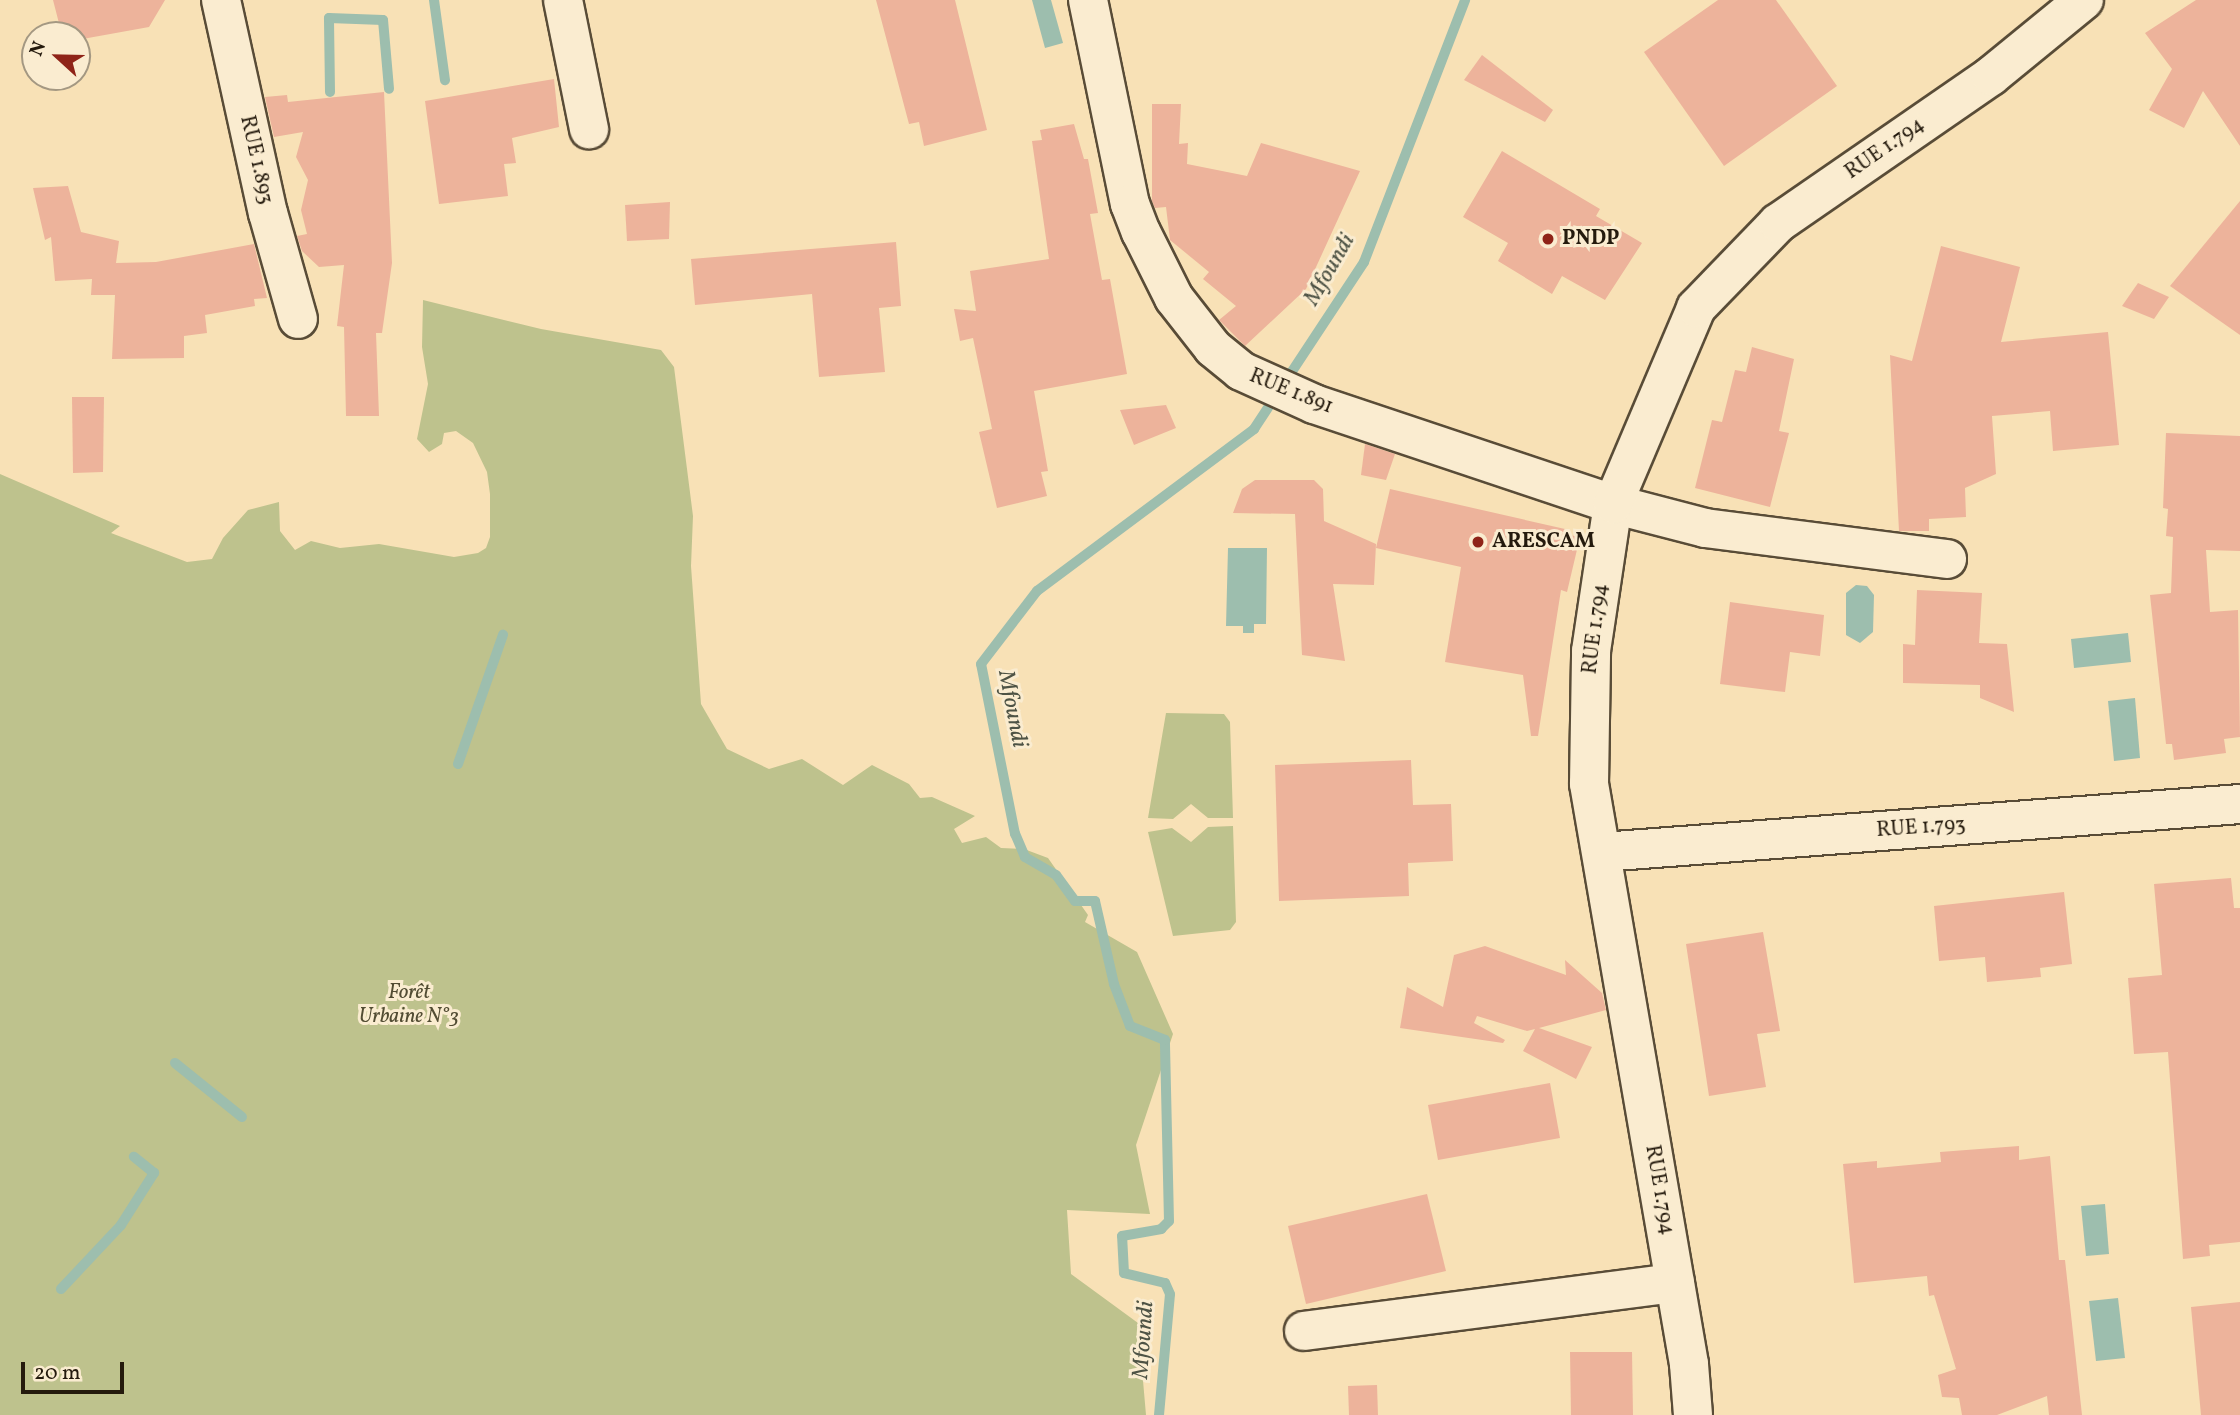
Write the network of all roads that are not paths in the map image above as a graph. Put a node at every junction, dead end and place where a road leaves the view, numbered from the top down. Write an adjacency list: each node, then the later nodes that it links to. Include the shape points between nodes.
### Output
1 (221, 0): 6 (street, RUE 1.893, via 268,213)
2 (563, 0): 5 (street)
3 (1088, 0): 7 (street, RUE 1.891, via 1130,204 1174,298 1213,348 1241,372 1314,404)
4 (2084, 0): 7 (street, RUE 1.794, via 1991,76 1778,223 1696,308)
5 (589, 129)
6 (298, 319)
7 (1613, 504): 8 (street, RUE 1.891, via 1705,528); 10 (street, RUE 1.794, via 1591,651 1587,727 1590,784)
8 (1947, 559)
9 (2240, 804): 10 (street, RUE 1.793)
10 (1602, 852): 11 (street, RUE 1.794)
11 (1675, 1283): 12 (street); 13 (street, RUE 1.794)
12 (1304, 1331)
13 (1693, 1415)

